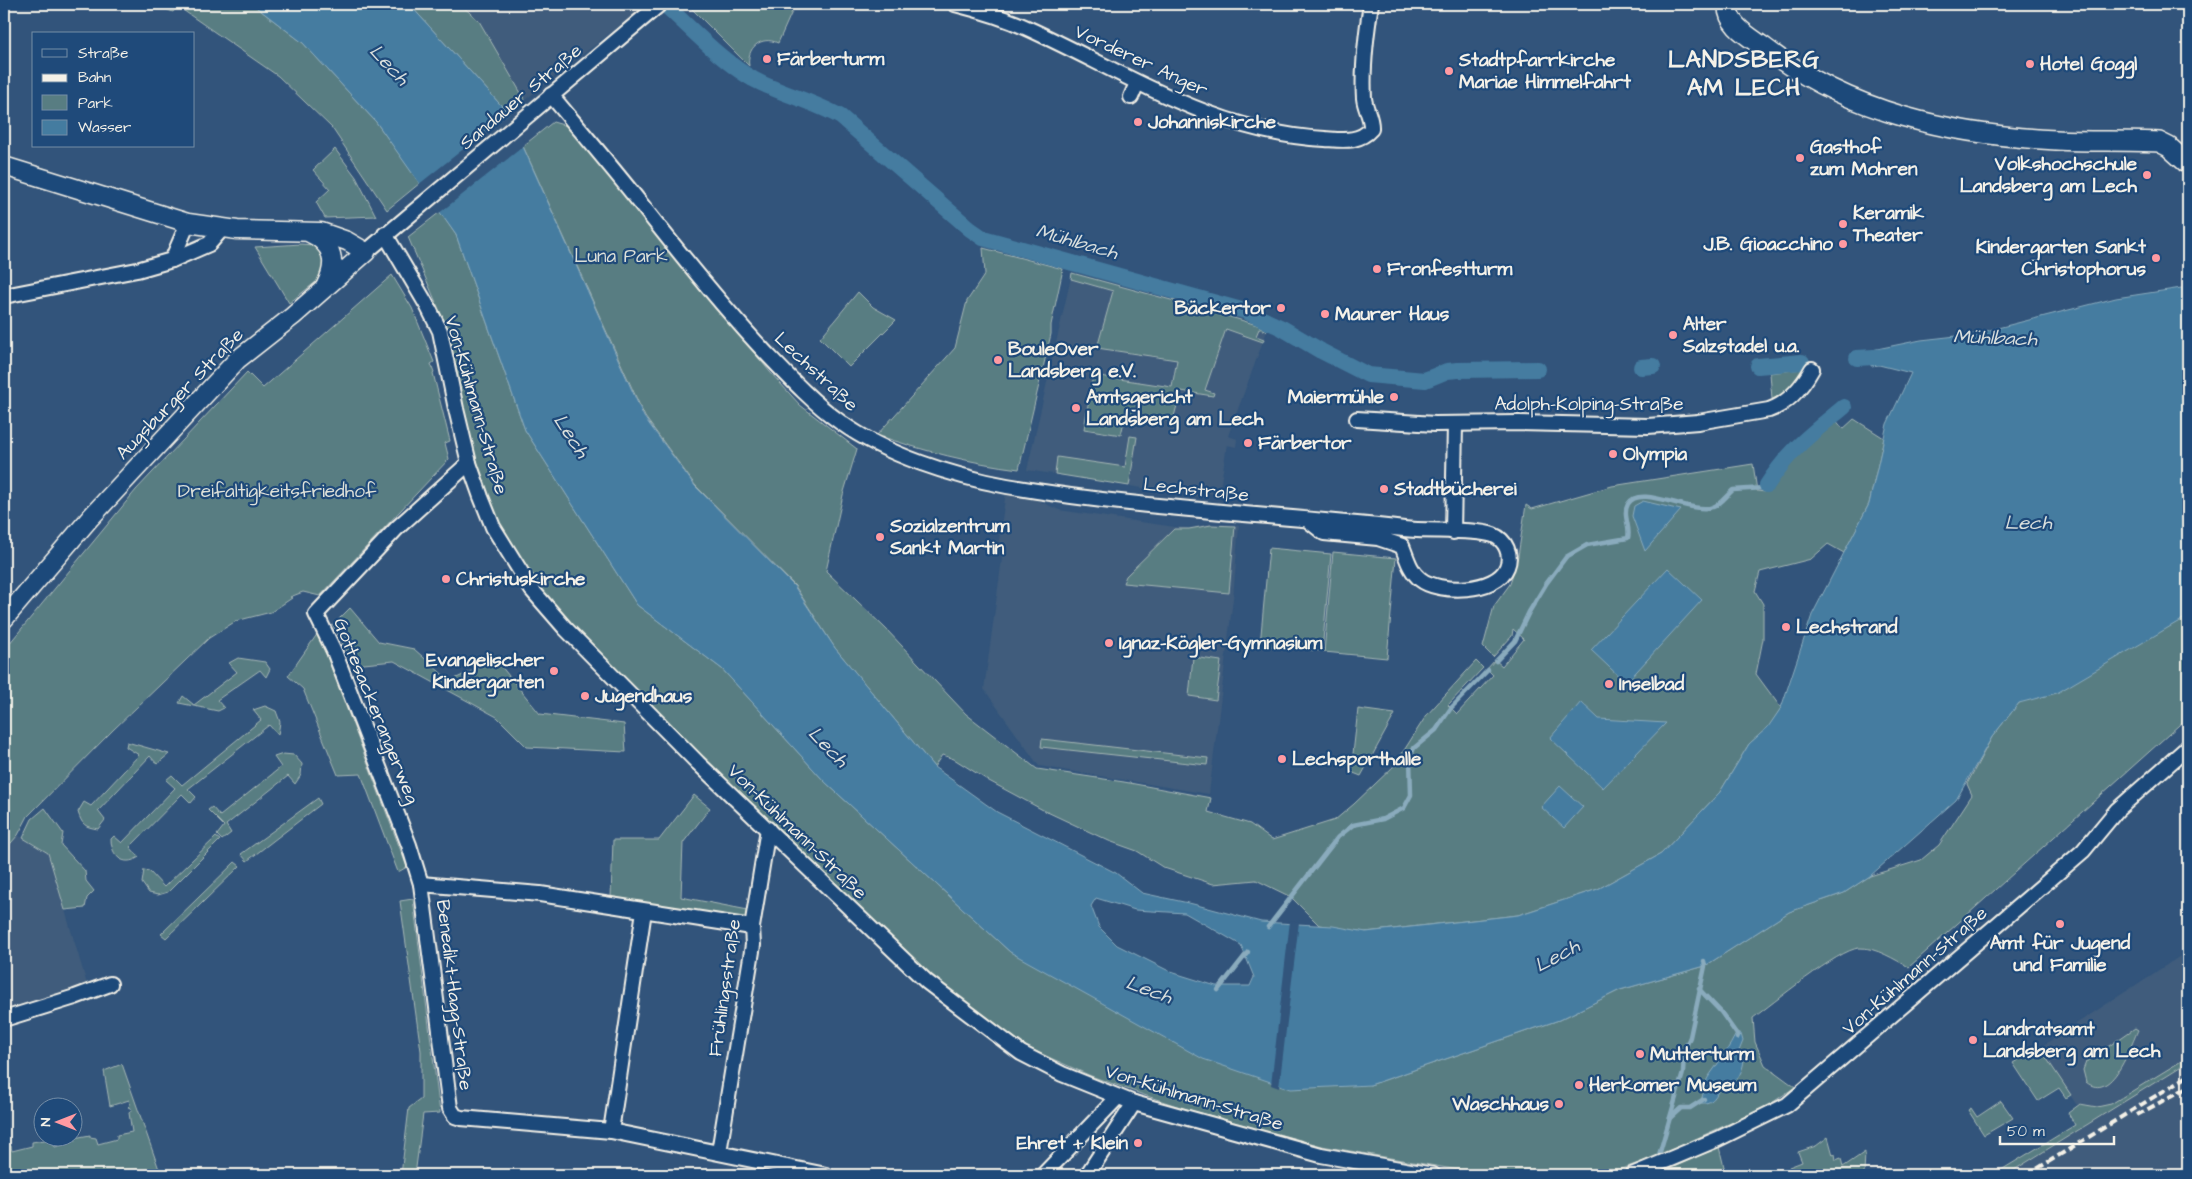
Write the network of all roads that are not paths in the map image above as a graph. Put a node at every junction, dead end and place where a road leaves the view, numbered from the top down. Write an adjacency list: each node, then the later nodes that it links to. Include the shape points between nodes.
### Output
1 (660, 4): 6 (street, Sandauer Straße)
2 (955, 4): 5 (street, Vorderer Anger, via 1023,26)
3 (1371, 4): 5 (street, Vorderer Anger, via 1364,80 1364,101 1371,129 1364,136 1350,140 1279,134 1228,121)
4 (1728, 4): 8 (main road, via 1728,12 1735,24 1771,52 1822,84 1866,105 1953,130 2057,140 2159,142)
5 (1137, 83): 7 (street)
6 (552, 95): 10 (street, Sandauer Straße); 23 (street, Lechstraße, via 731,315 809,396 840,422 868,439 922,464 1007,486 1159,506)
7 (1131, 96)
8 (2188, 164)
9 (4, 166): 11 (street)
10 (401, 221): 14 (street, Augsburger Straße)
11 (188, 223): 12 (street); 16 (street)
12 (222, 228): 13 (street); 16 (street, via 208,244)
13 (305, 231): 15 (street, via 337,237); 17 (street, via 317,236 333,253 334,265)
14 (385, 234): 15 (street, Augsburger Straße); 22 (street, Von-Kühlmann-Straße, via 440,331)
15 (366, 252): 17 (street, Augsburger Straße)
16 (172, 260): 18 (street)
17 (325, 287): 25 (street, Augsburger Straße, via 237,360 98,510)
18 (4, 296)
19 (1812, 369): 21 (street, Adolph-Kolping-Straße, via 1787,400 1778,407 1756,413 1648,426)
20 (1357, 420): 21 (street, Adolph-Kolping-Straße)
21 (1455, 424): 24 (street)
22 (469, 463): 27 (street, Von-Kühlmann-Straße, via 493,527 532,590 618,684); 28 (street, Gottesackerangerweg, via 397,528 316,614 334,651)
23 (1309, 520): 24 (street, Lechstraße); 24 (street, Lechstraße, via 1324,533 1378,538 1402,546 1413,572 1429,584 1474,588 1499,578 1506,568 1508,555 1501,540 1485,534)
24 (1453, 532)
25 (4, 619)
26 (2188, 747): 41 (street, Von-Kühlmann-Straße, via 2117,810 2082,851 1787,1104)
27 (768, 829): 30 (street, Frühlingsstraße); 33 (street, Von-Kühlmann-Straße, via 936,990 1021,1053 1062,1074)
28 (421, 884): 29 (street, Benedikt-Hagg-Straße, via 540,894); 35 (street, Benedikt-Hagg-Straße, via 445,1078 450,1108 455,1116)
29 (644, 911): 30 (street, Benedikt-Hagg-Straße); 35 (street)
30 (752, 927): 36 (street, Frühlingsstraße, via 753,945)
31 (110, 984): 32 (street)
32 (4, 1019)
33 (1118, 1096): 34 (street, Von-Kühlmann-Straße); 38 (street)
34 (1134, 1103): 39 (street); 40 (street, Von-Kühlmann-Straße, via 1321,1155)
35 (611, 1130): 36 (street, Benedikt-Hagg-Straße)
36 (719, 1152): 37 (street, Benedikt-Hagg-Straße)
37 (826, 1175)
38 (1043, 1175)
39 (1087, 1175)
40 (1433, 1175)
41 (1632, 1175)

